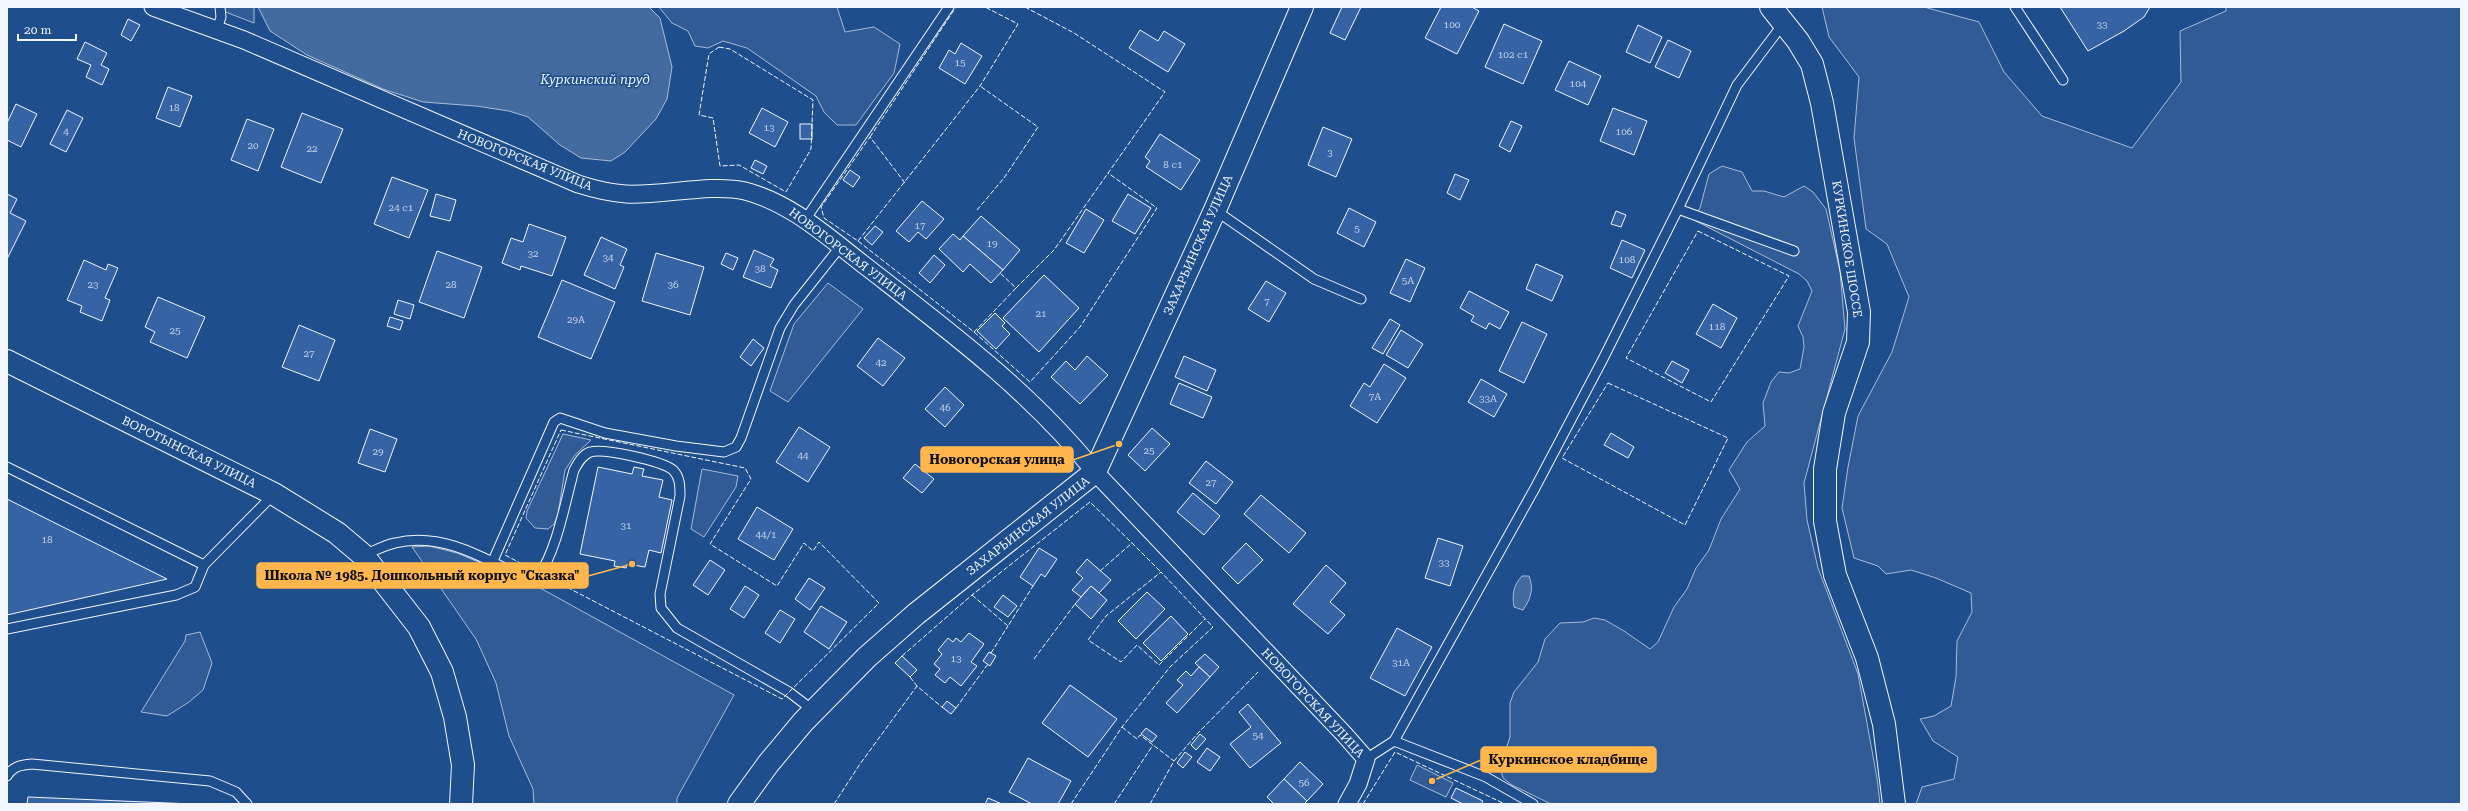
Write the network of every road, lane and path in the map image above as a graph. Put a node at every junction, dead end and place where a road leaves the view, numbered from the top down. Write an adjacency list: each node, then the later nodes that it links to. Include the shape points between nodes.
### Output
1 (153, 7): 7 (street, НОВОГОРСКАЯ УЛИЦА)
2 (220, 7): 7 (lane, via 221,17)
3 (949, 7): 11 (lane)
4 (1302, 7): 10 (street, ЗАХАРЬИНСКАЯ УЛИЦА)
5 (2015, 7): 8 (lane)
6 (1777, 15): 9 (lane, via 1737,85); 32 (street, КУРКИНСКОЕ ШОССЕ, via 1798,40 1812,64 1820,95 1859,312 1858,342 1834,412 1824,469 1824,521 1835,575 1867,658 1884,724)
7 (217, 30): 11 (street, НОВОГОРСКАЯ УЛИЦА, via 578,184 603,192 627,194 742,191 765,197)
8 (2063, 80)
9 (1678, 209): 13 (lane); 24 (lane, via 1535,488)
10 (1215, 210): 14 (lane, via 1314,278); 17 (street, ЗАХАРЬИНСКАЯ УЛИЦА)
11 (805, 220): 12 (street, НОВОГОРСКАЯ УЛИЦА)
12 (840, 247): 17 (street, НОВОГОРСКАЯ УЛИЦА, via 962,341 1006,379 1068,439); 20 (lane, via 794,305 780,328 736,447 724,452 676,446 605,433 560,418 554,422)
13 (1794, 250)
14 (1361, 299)
15 (7, 361): 18 (street, ВОРОТЫНСКАЯ УЛИЦА)
16 (7, 467): 21 (lane)
17 (1095, 472): 23 (street, ЗАХАРЬИНСКАЯ УЛИЦА, via 916,614 867,657); 25 (street, НОВОГОРСКАЯ УЛИЦА)
18 (274, 494): 19 (street, ВОРОТЫНСКАЯ УЛИЦА, via 337,533); 21 (lane)
19 (363, 555): 20 (lane, via 396,543 428,539 452,545); 28 (street, ВОРОТЫНСКАЯ УЛИЦА, via 419,627 442,672 463,765)
20 (492, 563): 23 (lane, via 526,579 537,576 549,556 574,470 580,459 590,452 601,451 662,463 674,471 680,481 680,496 660,594 661,608 678,628 789,692)
21 (204, 565): 22 (lane, via 195,587 176,595)
22 (7, 629)
23 (814, 711): 29 (street, ЗАХАРЬИНСКАЯ УЛИЦА, via 768,764)
24 (1394, 741): 25 (lane); 31 (lane, via 1486,777)
25 (1366, 759): 30 (street, НОВОГОРСКАЯ УЛИЦА, via 1358,784)
26 (7, 776): 27 (lane, via 19,765 32,764 210,781 226,787)
27 (247, 804)
28 (461, 804)
29 (739, 804)
30 (1347, 804)
31 (1533, 804)
32 (1894, 804)

